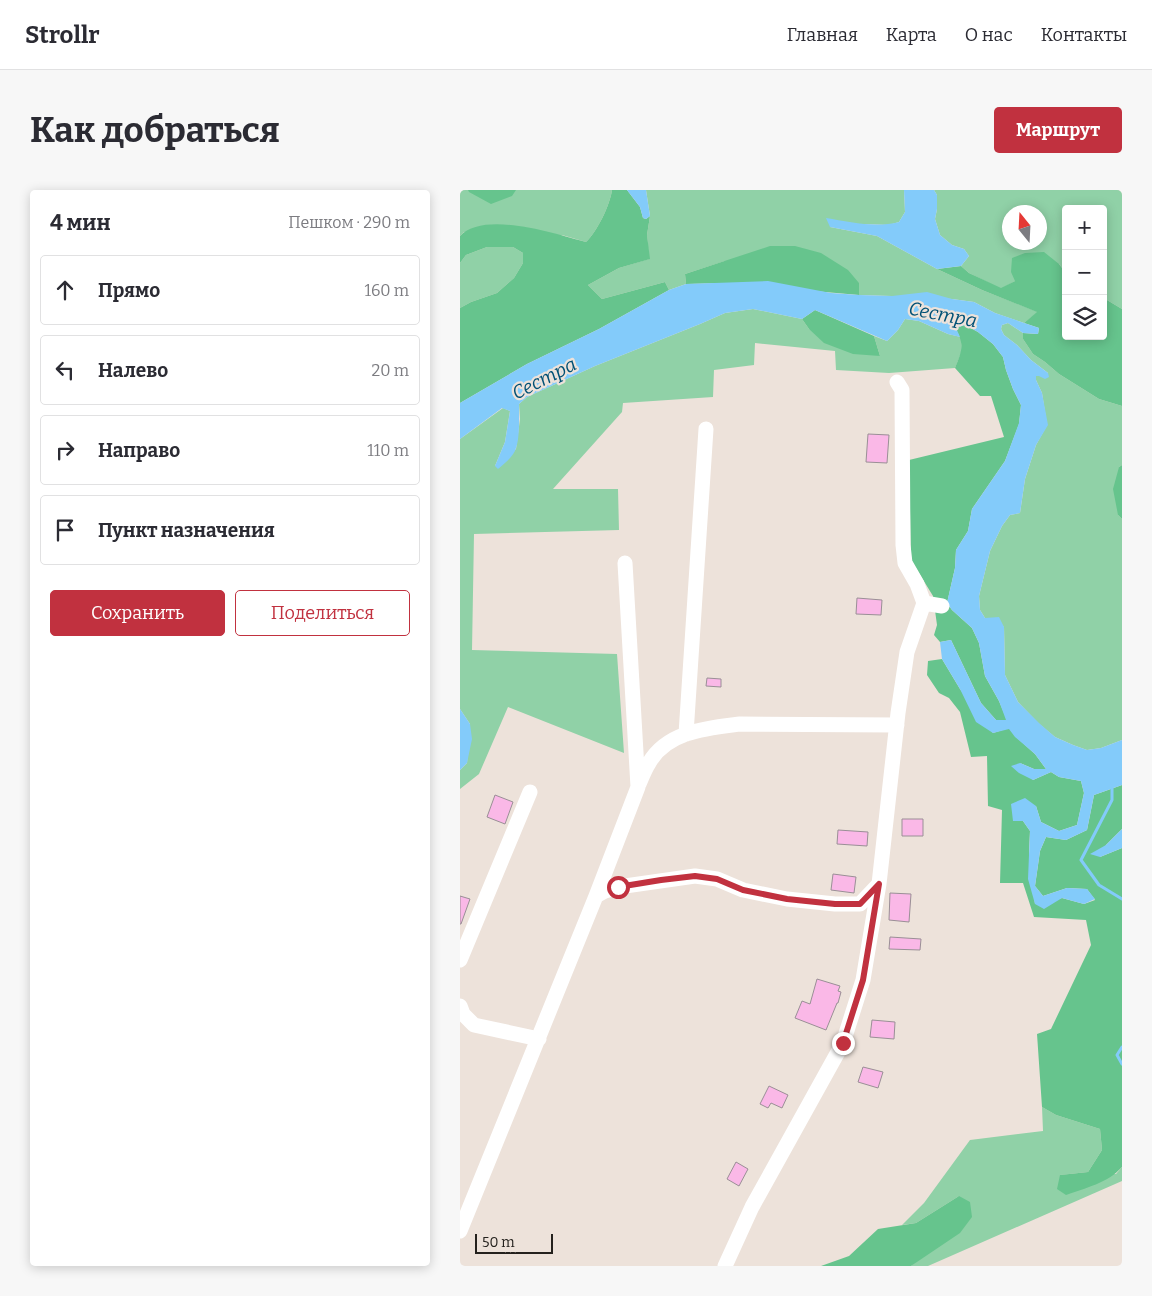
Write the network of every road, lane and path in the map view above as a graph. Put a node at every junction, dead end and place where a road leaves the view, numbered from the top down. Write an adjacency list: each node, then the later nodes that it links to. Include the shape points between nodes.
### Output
1 (897, 382): 4 (street, via 902,390 905,563)
2 (706, 429): 7 (street)
3 (625, 563): 8 (street)
4 (924, 603): 5 (street); 6 (street, via 907,652)
5 (942, 606)
6 (897, 725): 7 (street, via 740,724); 10 (street)
7 (686, 734): 8 (street, via 663,745)
8 (638, 787): 11 (street)
9 (530, 792): 12 (street)
10 (879, 884): 11 (street, via 860,904 787,899 695,876 618,887); 17 (street, via 863,980 843,1043 752,1207)
11 (596, 896): 15 (street)
12 (460, 960)
13 (460, 1006): 14 (street)
14 (467, 1027): 15 (street)
15 (538, 1039): 16 (street)
16 (460, 1230)
17 (725, 1266)

